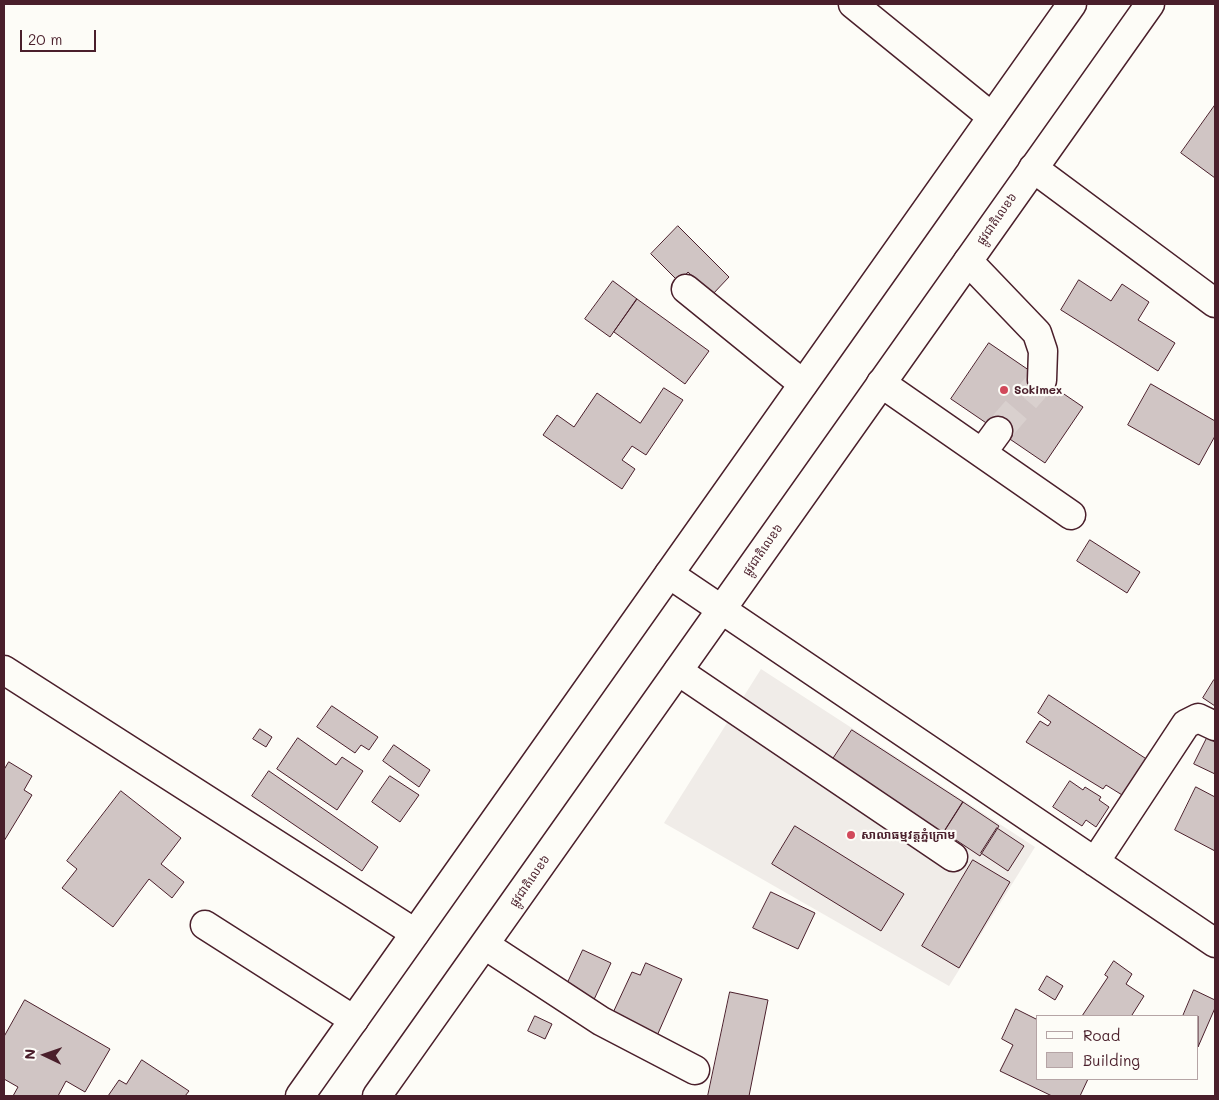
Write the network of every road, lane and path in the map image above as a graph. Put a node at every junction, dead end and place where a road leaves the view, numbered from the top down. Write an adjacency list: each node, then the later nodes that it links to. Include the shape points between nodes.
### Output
1 (852, 4): 4 (main road)
2 (1072, 4): 4 (main road)
3 (1150, 4): 5 (main road, ផ្លូវជាតិលេខ៦)
4 (992, 116): 11 (main road)
5 (1033, 168): 6 (main road, ផ្លូវជាតិលេខ៦); 8 (main road)
6 (968, 262): 9 (main road, via 1038,333 1043,351); 10 (main road, ផ្លូវជាតិលេខ៦)
7 (686, 289): 11 (main road)
8 (1215, 303)
9 (1042, 380)
10 (881, 383): 13 (main road); 16 (main road, ផ្លូវជាតិលេខ៦)
11 (803, 384): 15 (main road)
12 (998, 431): 13 (main road)
13 (982, 453): 14 (main road)
14 (1071, 515)
15 (669, 574): 16 (main road); 23 (main road)
16 (721, 610): 18 (main road, ផ្លូវជាតិលេខ៦); 21 (main road)
17 (4, 670): 23 (main road)
18 (678, 671): 20 (main road); 25 (main road, ផ្លូវជាតិលេខ៦)
19 (1215, 726): 21 (main road, via 1198,718 1186,724)
20 (953, 857)
21 (1095, 862): 24 (main road)
22 (205, 925): 26 (main road)
23 (415, 934): 26 (main road)
24 (1215, 943)
25 (485, 944): 27 (main road, via 601,1021); 29 (main road, ផ្លូវជាតិលេខ៦)
26 (354, 1020): 28 (main road)
27 (695, 1070)
28 (300, 1096)
29 (377, 1096)

